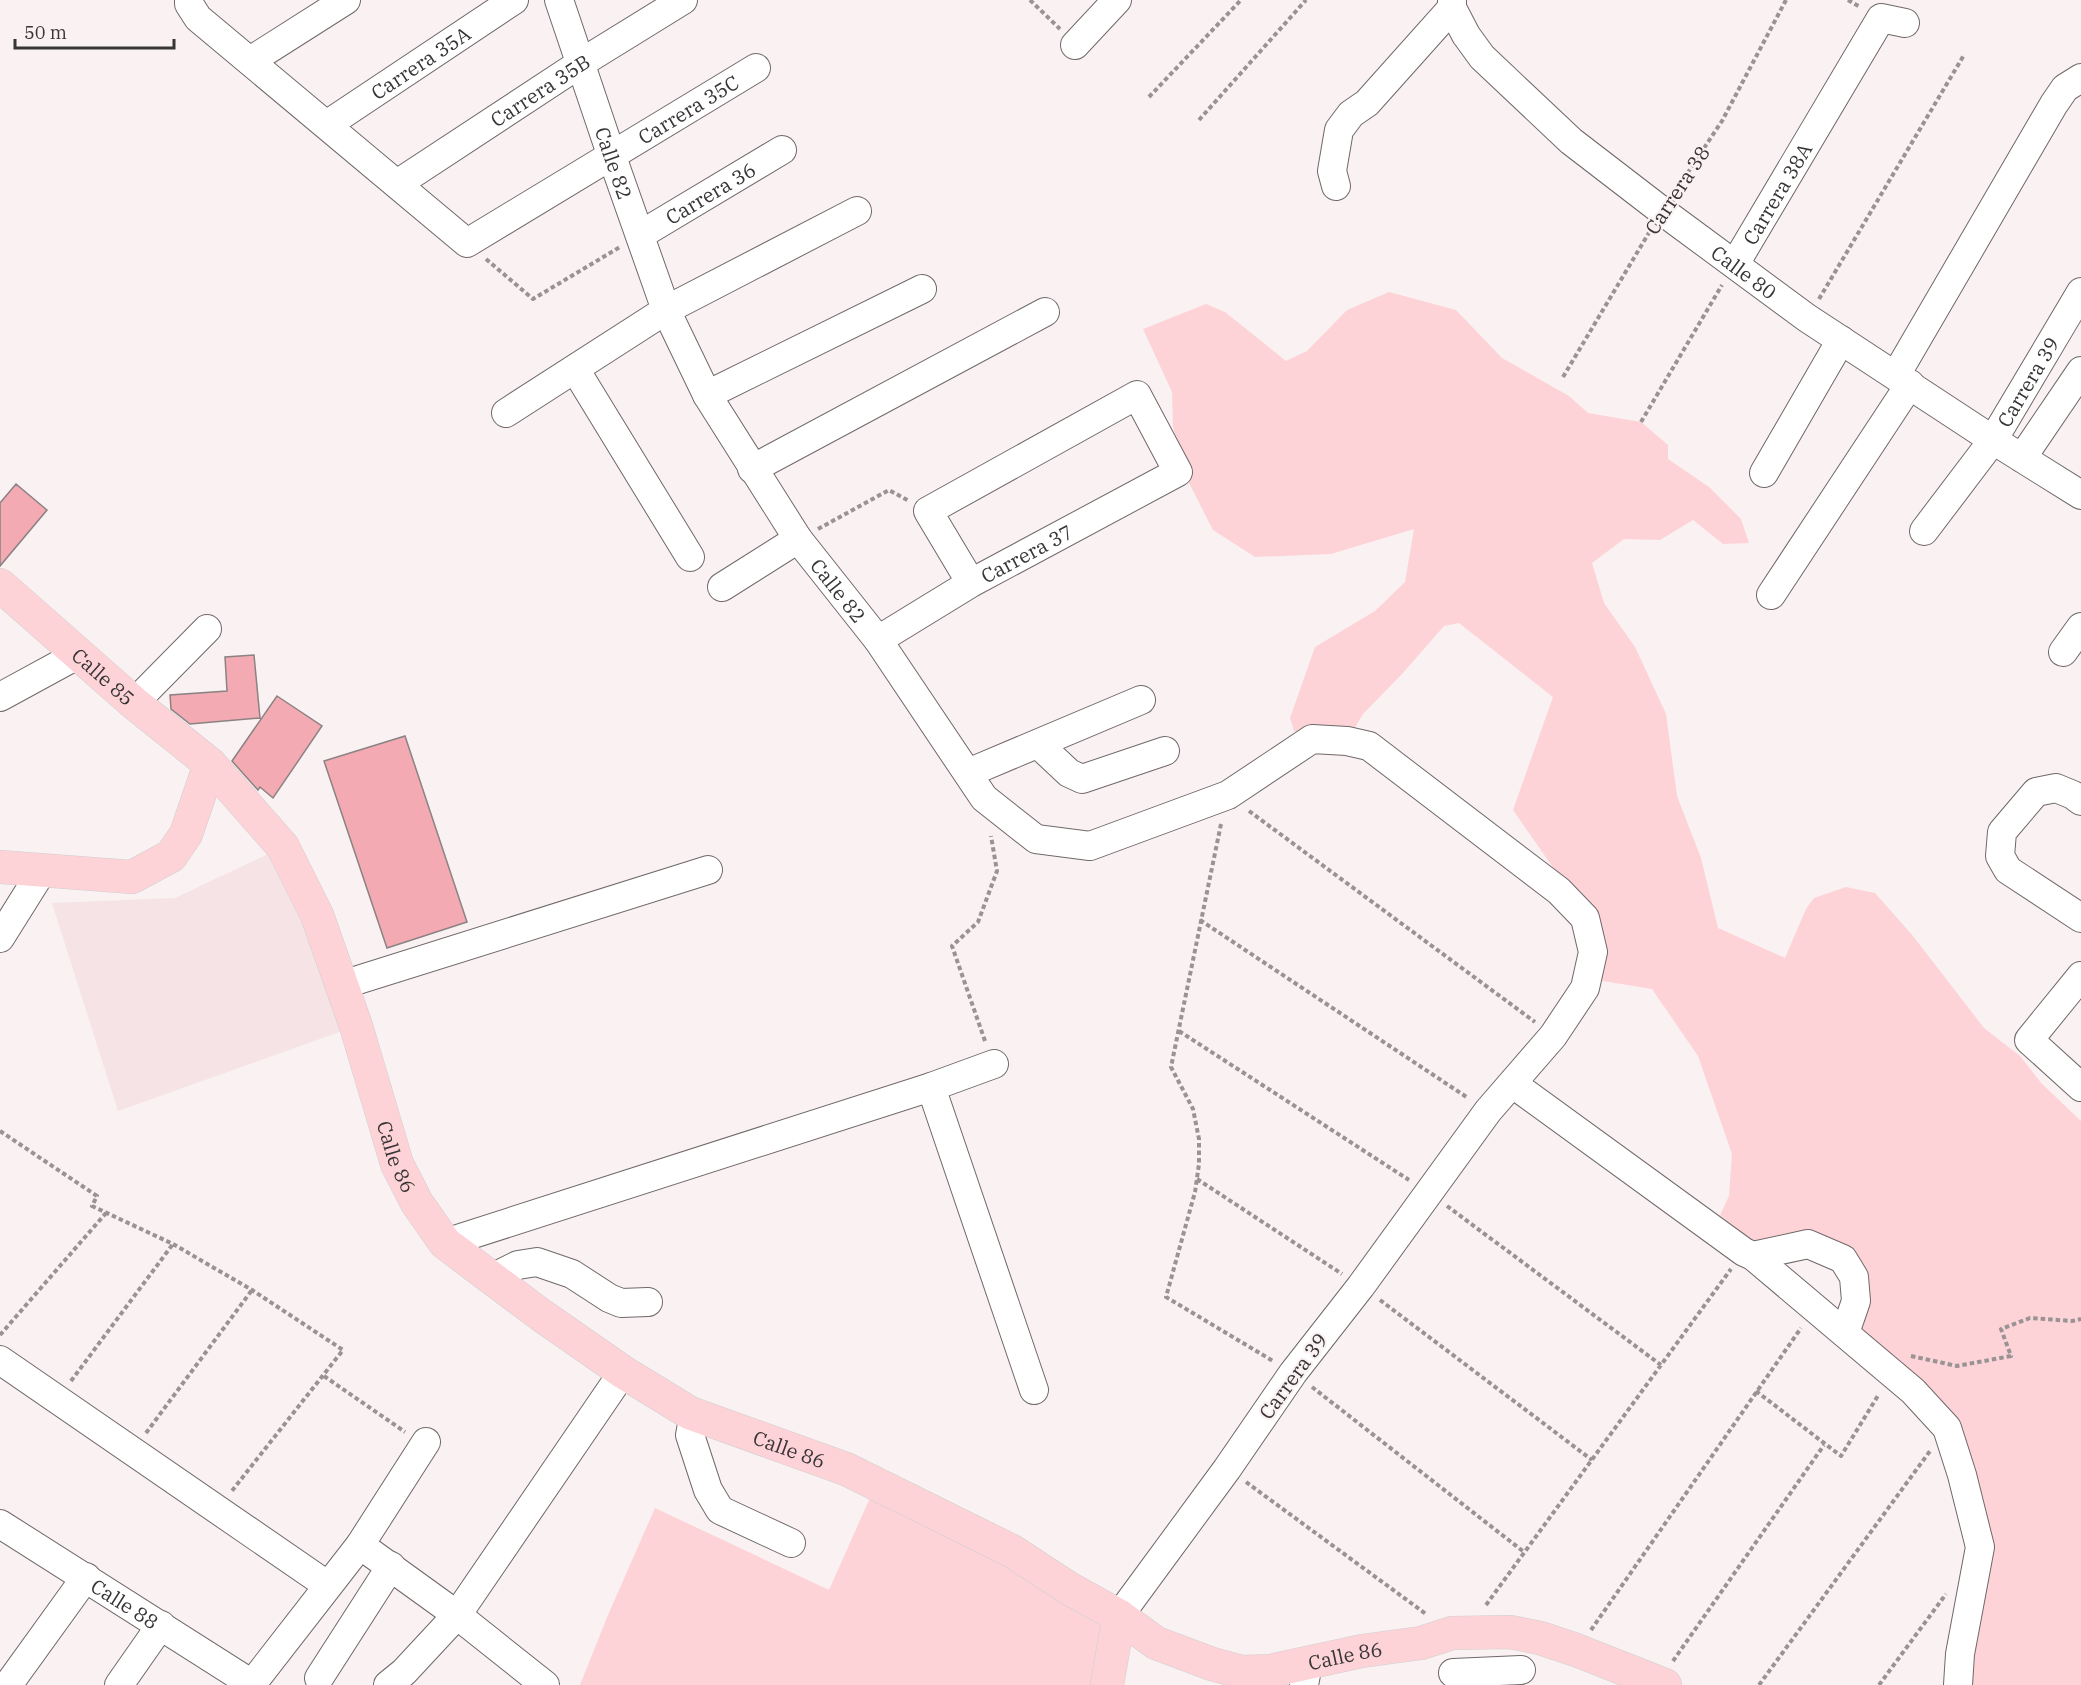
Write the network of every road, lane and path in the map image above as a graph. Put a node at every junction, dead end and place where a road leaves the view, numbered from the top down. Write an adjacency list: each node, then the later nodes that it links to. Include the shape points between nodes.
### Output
1 (346, 0): 15 (street)
2 (514, 0): 21 (street, Carrera 35A)
3 (559, 0): 16 (street, Calle 82)
4 (683, 0): 16 (street, Carrera 35B)
5 (1030, 0): 13 (path)
6 (1118, 0): 13 (street)
7 (1241, 0): 19 (path)
8 (1306, 0): 20 (path)
9 (1786, 0): 27 (path, Carrera 38, via 1722,121)
10 (189, 2): 15 (street, via 198,18)
11 (1452, 4): 25 (street, via 1339,130 1332,171); 27 (street, Calle 80, via 1466,35 1482,57 1571,141)
12 (1905, 23): 30 (street, Carrera 38A, via 1881,18)
13 (1076, 45)
14 (1964, 55): 35 (path)
15 (250, 61): 21 (street)
16 (581, 63): 23 (street, Calle 82); 24 (street, Carrera 35B)
17 (756, 68): 23 (street, Carrera 35C)
18 (2081, 78): 40 (street, via 2065,88 2054,104)
19 (1149, 97)
20 (1199, 120)
21 (328, 124): 24 (street)
22 (782, 150): 28 (street, Carrera 36)
23 (611, 154): 28 (street, Calle 82); 29 (street, Carrera 35C)
24 (397, 184): 29 (street)
25 (1336, 186)
26 (857, 211): 33 (street)
27 (1662, 211): 30 (street, Calle 80); 39 (path, Carrera 38)
28 (640, 235): 29 (path, via 533,299); 33 (street, Calle 82)
29 (467, 243)
30 (1735, 264): 35 (street, Calle 80); 43 (path, Carrera 38A)
31 (922, 290): 41 (street)
32 (2081, 292): 44 (street, Carrera 39)
33 (666, 310): 37 (street); 41 (street, Calle 82)
34 (1045, 312): 46 (street)
35 (1807, 318): 36 (street, Calle 80)
36 (1841, 339): 40 (street, Calle 80); 47 (street)
37 (575, 369): 42 (street); 52 (street)
38 (2081, 372): 45 (street)
39 (1563, 377)
40 (1903, 379): 44 (street, Calle 80); 56 (street)
41 (707, 395): 46 (street, Calle 82)
42 (506, 413)
43 (1641, 422)
44 (1993, 440): 45 (street, Calle 80); 50 (street, Carrera 39)
45 (2022, 458): 49 (street, Calle 80)
46 (752, 469): 51 (street, Calle 82)
47 (1764, 473)
48 (889, 490): 51 (path)
49 (2081, 495)
50 (1924, 531)
51 (798, 539): 55 (street); 59 (street, Calle 82)
52 (690, 557)
53 (971, 583): 53 (street, Carrera 37, via 1178,472 1137,395 928,511); 59 (street, Carrera 37)
54 (0, 585): 61 (main road, Calle 85)
55 (722, 587)
56 (1771, 595)
57 (2081, 627): 60 (street)
58 (207, 629): 64 (street)
59 (878, 640): 68 (street, Calle 82)
60 (2063, 652)
61 (79, 654): 62 (street); 64 (main road, Calle 85)
62 (0, 696)
63 (1141, 700): 65 (street)
64 (134, 703): 67 (main road, Calle 85)
65 (1038, 744): 66 (street, via 1069,773 1082,779); 68 (street)
66 (1165, 751)
67 (210, 764): 74 (main road, via 186,834 171,856 132,877); 79 (main road, Calle 86, via 283,847 317,915)
68 (968, 772): 70 (street, Calle 82)
69 (1228, 795): 70 (street, Calle 82, via 1090,846 1036,838); 76 (path); 81 (path); 81 (street, Calle 82, via 1312,739 1369,746 1559,891 1584,918 1593,952 1585,988)
70 (984, 798): 82 (path, via 997,871 978,922 952,946)
71 (2081, 801): 75 (street, via 2056,788 2036,792 2002,832 2000,856 2008,870)
72 (0, 867): 74 (main road)
73 (708, 870): 79 (street)
74 (42, 871): 77 (street)
75 (2081, 918)
76 (1200, 920): 80 (path); 86 (path)
77 (0, 938)
78 (2081, 976): 85 (street, via 2029,1040)
79 (342, 985): 91 (main road, Calle 86, via 397,1164 417,1203)
80 (1178, 1030): 88 (path, via 1171,1067 1192,1109 1199,1139); 89 (path)
81 (1553, 1036): 83 (street, Carrera 39)
82 (994, 1064): 84 (street)
83 (1513, 1084): 86 (street, Carrera 39); 93 (street)
84 (931, 1087): 91 (street); 108 (street)
85 (2081, 1087)
86 (1488, 1112): 89 (street, Carrera 39)
87 (0, 1131): 90 (path, via 97,1196 92,1206)
88 (1197, 1179): 95 (path); 105 (path, via 1166,1297)
89 (1430, 1193): 95 (street, Carrera 39); 103 (path)
90 (106, 1213): 92 (path); 101 (path)
91 (445, 1243): 94 (main road, Calle 86)
92 (173, 1244): 96 (path); 110 (path)
93 (1748, 1254): 98 (street); 100 (street, via 1808,1244 1843,1259 1854,1277 1856,1301); 103 (path)
94 (492, 1278): 97 (street, via 518,1264 537,1262 572,1274 621,1303); 104 (main road, Calle 86)
95 (1361, 1286): 105 (street, Carrera 39); 116 (path)
96 (252, 1290): 106 (path, via 343,1350); 115 (path)
97 (648, 1302)
98 (1815, 1308): 100 (street); 109 (path)
99 (2081, 1319): 107 (path, via 2030,1318 2001,1329 2011,1356 1957,1366 1911,1356)
100 (1845, 1333): 107 (street)
101 (0, 1336)
102 (0, 1360): 110 (street)
103 (1661, 1365): 116 (path)
104 (623, 1372): 111 (main road, Calle 86); 128 (street)
105 (1293, 1373): 117 (street, Carrera 39); 122 (path)
106 (324, 1376): 113 (path); 118 (path)
107 (1895, 1378): 112 (street, via 1913,1391); 114 (path, via 1841,1456)
108 (1034, 1390)
109 (1756, 1391): 114 (path); 133 (path)
110 (58, 1398): 115 (street)
111 (694, 1414): 120 (street, via 690,1435 708,1490 720,1510); 129 (main road, Calle 86, via 846,1469 1012,1551)
112 (1947, 1428): 145 (path); 147 (street, via 1980,1547 1959,1654)
113 (424, 1444): 121 (street)
114 (1824, 1445): 140 (path)
115 (133, 1450): 118 (street)
116 (1592, 1460): 122 (path)
117 (1227, 1469): 129 (street, Carrera 39); 131 (path)
118 (218, 1509): 125 (street)
119 (0, 1524): 124 (street, Calle 88)
120 (791, 1544)
121 (360, 1545): 123 (street); 125 (street)
122 (1524, 1552): 127 (path)
123 (391, 1566): 128 (street); 136 (street)
124 (86, 1577): 130 (street, Calle 88); 142 (street)
125 (327, 1585): 138 (street)
126 (1946, 1593): 146 (path)
127 (1484, 1608)
128 (457, 1615): 139 (street); 141 (street)
129 (1119, 1616): 135 (main road, Calle 86, via 1156,1643 1222,1667 1241,1672); 144 (main road, Carrera 39)
130 (161, 1625): 138 (street, Calle 88); 143 (street)
131 (1452, 1633): 132 (main road, Calle 86, via 1509,1632); 135 (main road, Calle 86, via 1362,1651)
132 (1540, 1638): 133 (main road, Calle 86); 137 (street)
133 (1576, 1650): 140 (main road, Calle 86)
134 (1453, 1672): 137 (street)
135 (1306, 1675)
136 (319, 1678)
137 (1517, 1678)
138 (232, 1680)
139 (401, 1681)
140 (1662, 1683)
141 (545, 1684)
142 (8, 1685)
143 (119, 1685)
144 (1107, 1685)
145 (1759, 1685)
146 (1879, 1685)
147 (1958, 1685)

